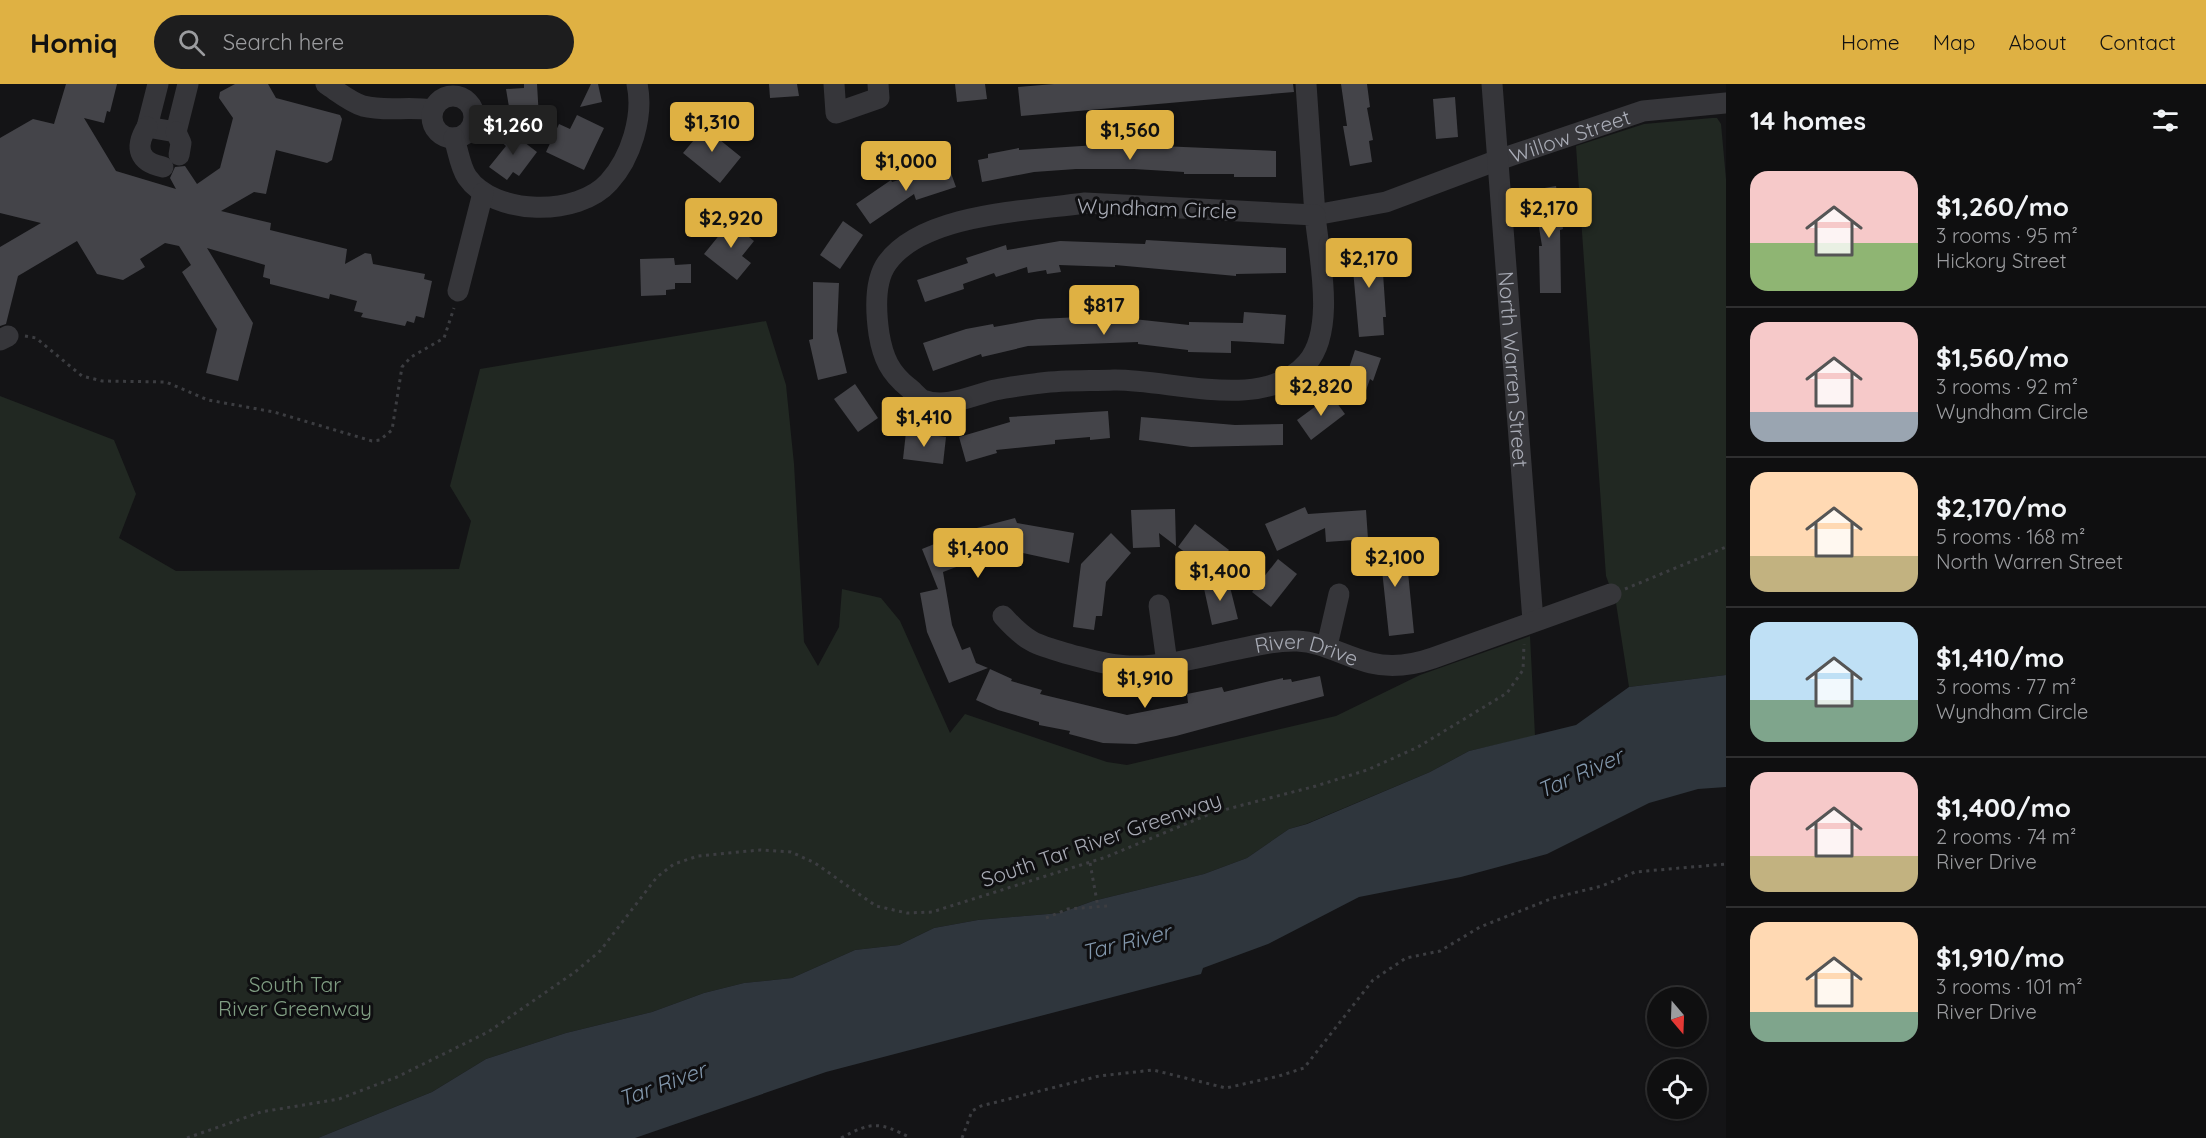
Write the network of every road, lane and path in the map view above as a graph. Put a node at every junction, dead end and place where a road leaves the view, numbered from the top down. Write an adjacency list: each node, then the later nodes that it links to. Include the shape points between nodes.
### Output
1 (158, 84): 12 (street)
2 (188, 84): 13 (street)
3 (326, 84): 11 (street, via 362,106 411,106)
4 (637, 84): 16 (street, via 641,102 639,122 618,170 595,193 542,207 506,204)
5 (834, 84): 6 (street, via 836,113 879,98)
6 (878, 84)
7 (1306, 84): 17 (street, Wyndham Circle)
8 (1492, 84): 15 (street, North Warren Street)
9 (468, 93): 11 (street, via 446,96); 14 (street, via 474,120 467,133)
10 (1726, 103): 15 (street, Willow Street, via 1643,111)
11 (432, 111): 14 (street, via 436,130)
12 (147, 127): 13 (street); 13 (street, via 140,138 140,153 149,164 171,161 181,143)
13 (176, 132)
14 (454, 138): 16 (street, via 466,176)
15 (1498, 160): 17 (street, Willow Street, via 1386,202); 25 (street, North Warren Street)
16 (483, 194): 18 (street)
17 (1315, 215): 17 (street, Wyndham Circle, via 1085,203 984,217 945,227 911,240 886,263 878,286 882,352 893,375 924,400 954,402 995,390 1042,383 1128,380 1236,391 1288,381 1309,362 1320,338 1324,316)
18 (458, 291): 19 (path, via 444,338 411,357 402,367 392,430 372,441 274,412 208,400 166,382 102,381 82,376 36,338)
19 (4, 338)
20 (1726, 548): 22 (path)
21 (1339, 594): 26 (street)
22 (1611, 594): 25 (street, River Drive)
23 (1159, 605): 27 (street)
24 (1003, 616): 27 (street, River Drive, via 1021,636 1042,647 1130,666)
25 (1529, 629): 26 (street, River Drive, via 1413,664 1370,663); 28 (path, South Tar River Greenway, via 1523,670 1507,693 1418,747 1367,770 1212,813)
26 (1327, 646): 27 (street, River Drive, via 1274,642)
27 (1167, 663)
28 (1090, 862): 31 (path); 33 (path, South Tar River Greenway, via 932,912 907,913 876,906 815,863 792,852 760,850 698,856 674,864 657,877 600,951 488,1032 363,1091 261,1112)
29 (1726, 864): 36 (path, via 1635,872 1480,927 1440,951 1406,958 1373,980 1305,1068 1226,1088 1153,1070 1099,1076 972,1110)
30 (1108, 906): 31 (path)
31 (1098, 907): 32 (path, via 1068,909)
32 (1046, 918)
33 (187, 1138)
34 (841, 1138): 35 (path, via 869,1124 881,1124)
35 (911, 1138)
36 (962, 1138)

